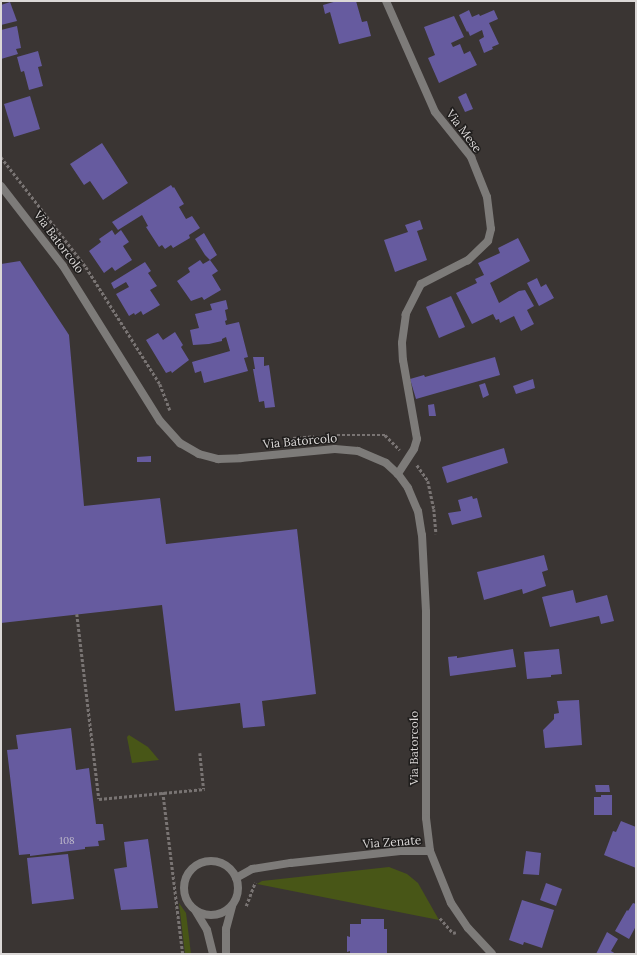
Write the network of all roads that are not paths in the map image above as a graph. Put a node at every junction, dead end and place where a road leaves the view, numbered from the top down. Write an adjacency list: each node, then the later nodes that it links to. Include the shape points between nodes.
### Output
1 (386, 1): 3 (street, Via Mese, via 435,112 471,157 487,197 491,229 488,241 468,260 421,284 406,314 402,343 403,360 417,439 414,449)
2 (1, 186): 3 (street, Via Batorcolo, via 72,278 160,421 180,443 199,454 218,459 318,450 358,451 381,461)
3 (398, 474): 4 (street, Via Batorcolo, via 414,499 422,535 426,612 426,818)
4 (430, 851): 5 (street, Via Zenate, via 400,851 291,863 252,869); 10 (street, Via Zenate, via 451,903 468,928)
5 (236, 878): 6 (street, via 237,896); 7 (street, via 224,864 215,861 199,864 187,876 185,884 188,901)
6 (233, 904): 7 (street, via 218,914 208,915); 9 (street, via 226,929)
7 (193, 908): 8 (street, via 207,930)
8 (213, 954)
9 (226, 954)
10 (492, 954)

